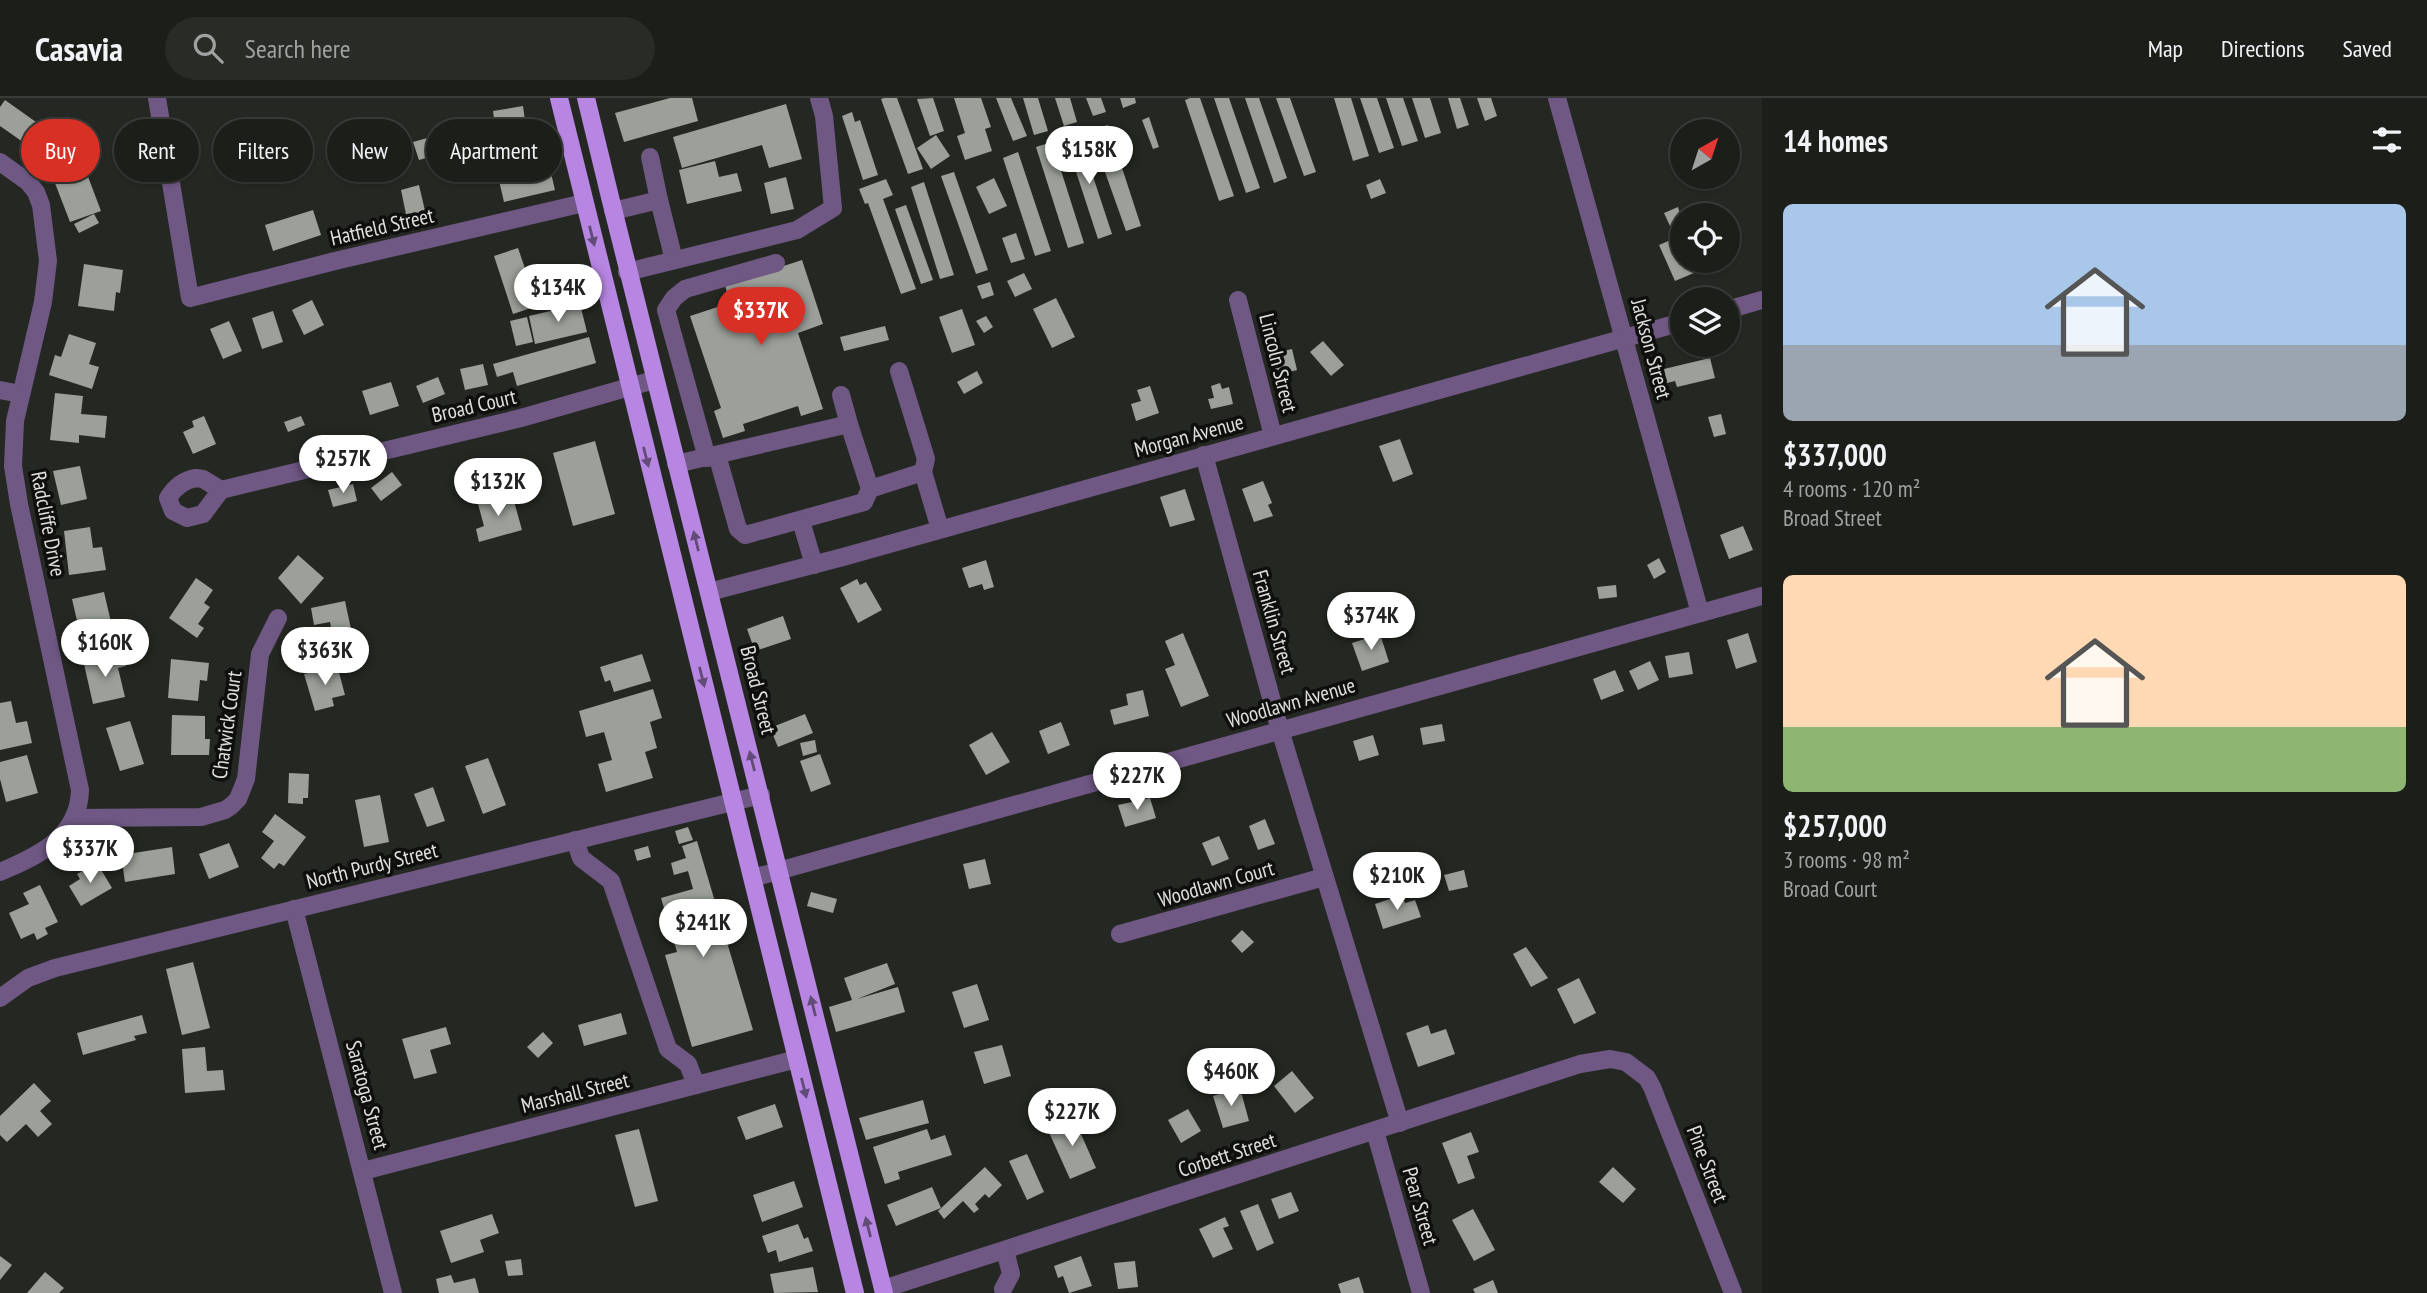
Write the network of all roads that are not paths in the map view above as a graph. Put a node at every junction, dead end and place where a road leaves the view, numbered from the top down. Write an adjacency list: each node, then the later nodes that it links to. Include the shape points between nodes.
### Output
1 (158, 98): 9 (street, Hatfield Street, via 190,298)
2 (559, 98): 9 (main road)
3 (586, 98): 10 (main road, Broad Street)
4 (820, 98): 11 (street, via 833,208 797,230)
5 (1557, 98): 20 (street, Jackson Street)
6 (650, 158): 8 (street)
7 (0, 162): 27 (street, Radcliffe Drive, via 36,192 48,261)
8 (659, 200): 10 (street); 11 (street)
9 (584, 203): 25 (main road, one-way to 25)
10 (613, 211): 13 (main road, Broad Street)
11 (674, 260): 13 (street)
12 (776, 263): 17 (street, via 685,289)
13 (628, 272): 18 (main road, Broad Street)
14 (1238, 300): 30 (street, Lincoln Street)
15 (1762, 300): 16 (street)
16 (1740, 306)
17 (666, 310): 18 (street); 21 (street)
18 (639, 316): 22 (main road, Broad Street)
19 (1670, 325): 20 (street, Morgan Avenue)
20 (1624, 338): 30 (street, Morgan Avenue); 42 (street, Jackson Street)
21 (677, 348): 22 (street); 32 (street)
22 (648, 356): 24 (main road, Broad Street)
23 (899, 371): 34 (street, via 926,458)
24 (654, 380): 25 (street, Broad Court); 33 (main road, Broad Street)
25 (629, 387): 36 (street, Broad Court, via 522,418); 46 (main road, one-way to 46)
26 (0, 390): 27 (street)
27 (21, 394): 47 (street, Radcliffe Drive, via 13,466 78,772 80,802)
28 (841, 396): 29 (street)
29 (849, 424): 32 (street); 35 (street)
30 (1273, 436): 31 (street, Morgan Avenue)
31 (1204, 455): 38 (street, Morgan Avenue); 44 (street, Franklin Street)
32 (712, 457): 33 (street); 37 (street, via 738,530 746,535)
33 (676, 464): 40 (main road, Broad Street, one-way to 33)
34 (923, 472): 35 (street); 38 (street)
35 (870, 489): 37 (street, via 864,502)
36 (221, 490)
37 (801, 521): 39 (street)
38 (940, 528): 39 (street, Morgan Avenue)
39 (814, 565): 40 (street, Morgan Avenue)
40 (709, 592): 45 (main road, Broad Street, one-way to 40)
41 (1762, 596): 42 (street, Woodlawn Avenue)
42 (1700, 613): 44 (street, Woodlawn Avenue)
43 (278, 618): 47 (street, Chatwick Court, via 260,654 246,779 231,806 201,817)
44 (1280, 730): 49 (street, Woodlawn Avenue); 51 (street, Franklin Street)
45 (761, 795): 46 (street, North Purdy Street); 49 (main road, Broad Street)
46 (734, 802): 48 (street, North Purdy Street); 52 (main road)
47 (74, 818): 50 (street, via 49,847)
48 (575, 840): 53 (street, North Purdy Street); 58 (street, via 581,858 611,881 668,1049 688,1064)
49 (780, 871): 52 (street, Woodlawn Avenue); 64 (main road, Broad Street, one-way to 49)
50 (0, 872)
51 (1324, 877): 54 (street, Woodlawn Court); 59 (street, Franklin Street)
52 (753, 878): 56 (main road)
53 (294, 909): 55 (street, North Purdy Street, via 55,968 28,978); 61 (street, Saratoga Street)
54 (1120, 934)
55 (0, 998)
56 (797, 1059): 58 (street, Marshall Street); 67 (main road, one-way to 67)
57 (1626, 1062): 59 (street, Corbett Street, via 1610,1059 1580,1064); 70 (street, Pine Street, via 1652,1087)
58 (696, 1085): 61 (street, Marshall Street)
59 (1400, 1123): 60 (street, Corbett Street)
60 (1375, 1131): 62 (street, Corbett Street); 69 (street, Pear Street)
61 (363, 1171): 66 (street, Saratoga Street)
62 (1005, 1250): 63 (street, Corbett Street); 65 (street, via 1011,1274)
63 (927, 1275): 64 (street, Corbett Street); 68 (street)
64 (884, 1291)
65 (999, 1292)
66 (393, 1293)
67 (855, 1293)
68 (933, 1293)
69 (1421, 1293)
70 (1733, 1293)

